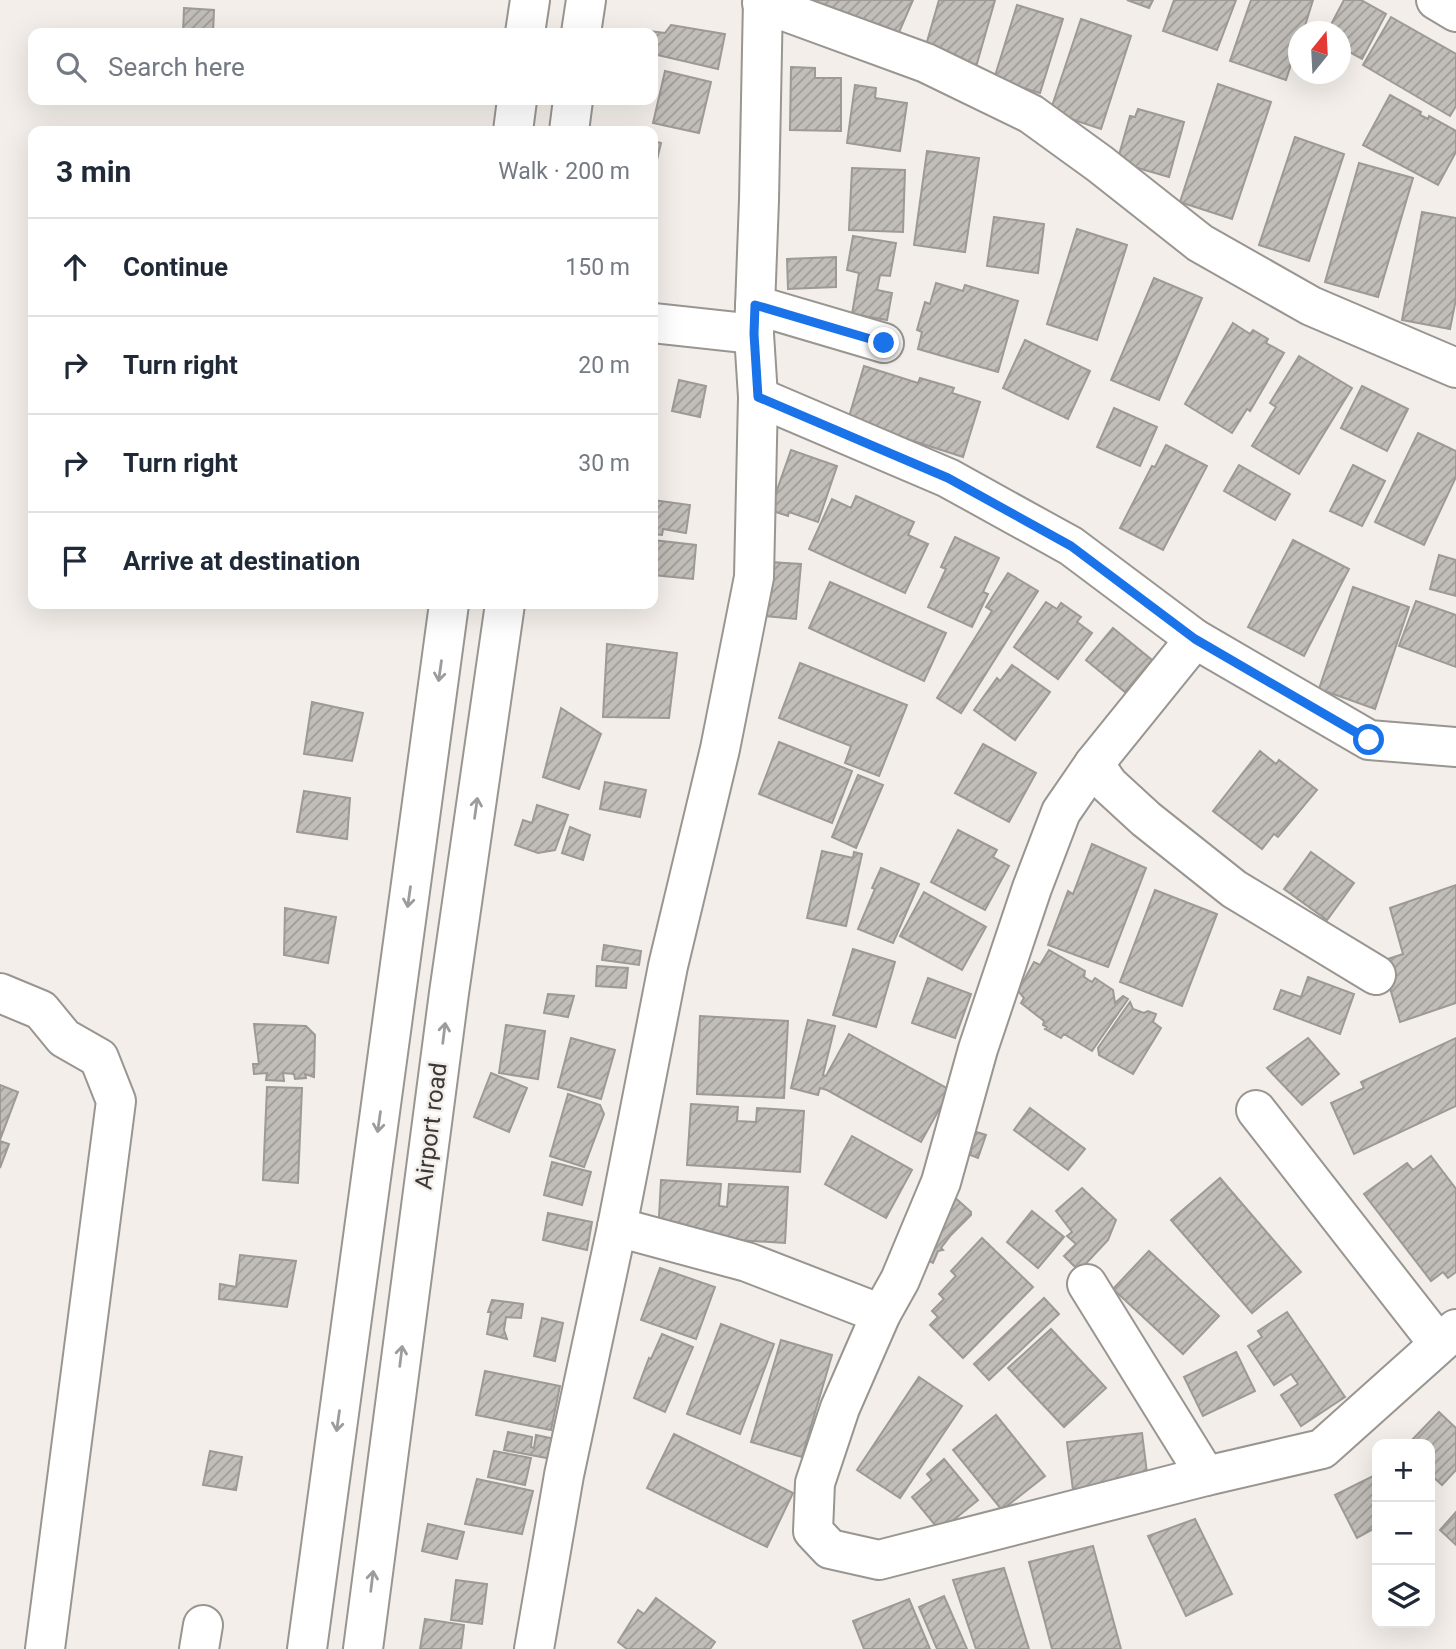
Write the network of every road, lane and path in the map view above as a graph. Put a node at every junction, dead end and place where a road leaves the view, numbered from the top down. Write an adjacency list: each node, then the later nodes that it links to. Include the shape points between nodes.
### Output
1 (530, 0): 6 (street)
2 (586, 0): 7 (street)
3 (1436, 0): 5 (street)
4 (762, 2): 12 (street); 15 (street, via 926,63 1031,114 1200,243 1311,306)
5 (1456, 12)
6 (527, 28)
7 (582, 28)
8 (516, 105): 10 (street)
9 (572, 105): 11 (street)
10 (514, 126)
11 (570, 126)
12 (754, 320): 13 (street); 14 (street); 16 (street)
13 (658, 323)
14 (884, 343)
15 (1456, 368)
16 (758, 397): 19 (street, via 948,478 1071,546); 27 (street, via 754,578 720,749 668,966)
17 (448, 609): 23 (street, one-way to 23)
18 (504, 609): 25 (street, Airport road, one-way to 18)
19 (1195, 639): 20 (street, via 1369,740); 21 (street)
20 (1456, 747)
21 (1094, 764): 22 (street, via 1146,819 1234,889); 29 (street, via 1061,812 1031,888 940,1182)
22 (1376, 975)
23 (397, 989): 25 (street); 33 (street, one-way to 33)
24 (0, 993): 32 (street, via 41,1010 64,1038 99,1058 116,1101)
25 (449, 993): 34 (street, Airport road, one-way to 25)
26 (1256, 1110): 30 (street)
27 (617, 1227): 29 (street, via 747,1262); 35 (street, via 564,1475)
28 (1087, 1284): 31 (street)
29 (881, 1314): 31 (street, via 840,1408 815,1483 813,1531 830,1549 879,1560)
30 (1447, 1336): 31 (street, via 1322,1449)
31 (1206, 1476)
32 (45, 1649)
33 (307, 1649)
34 (363, 1649)
35 (534, 1649)

